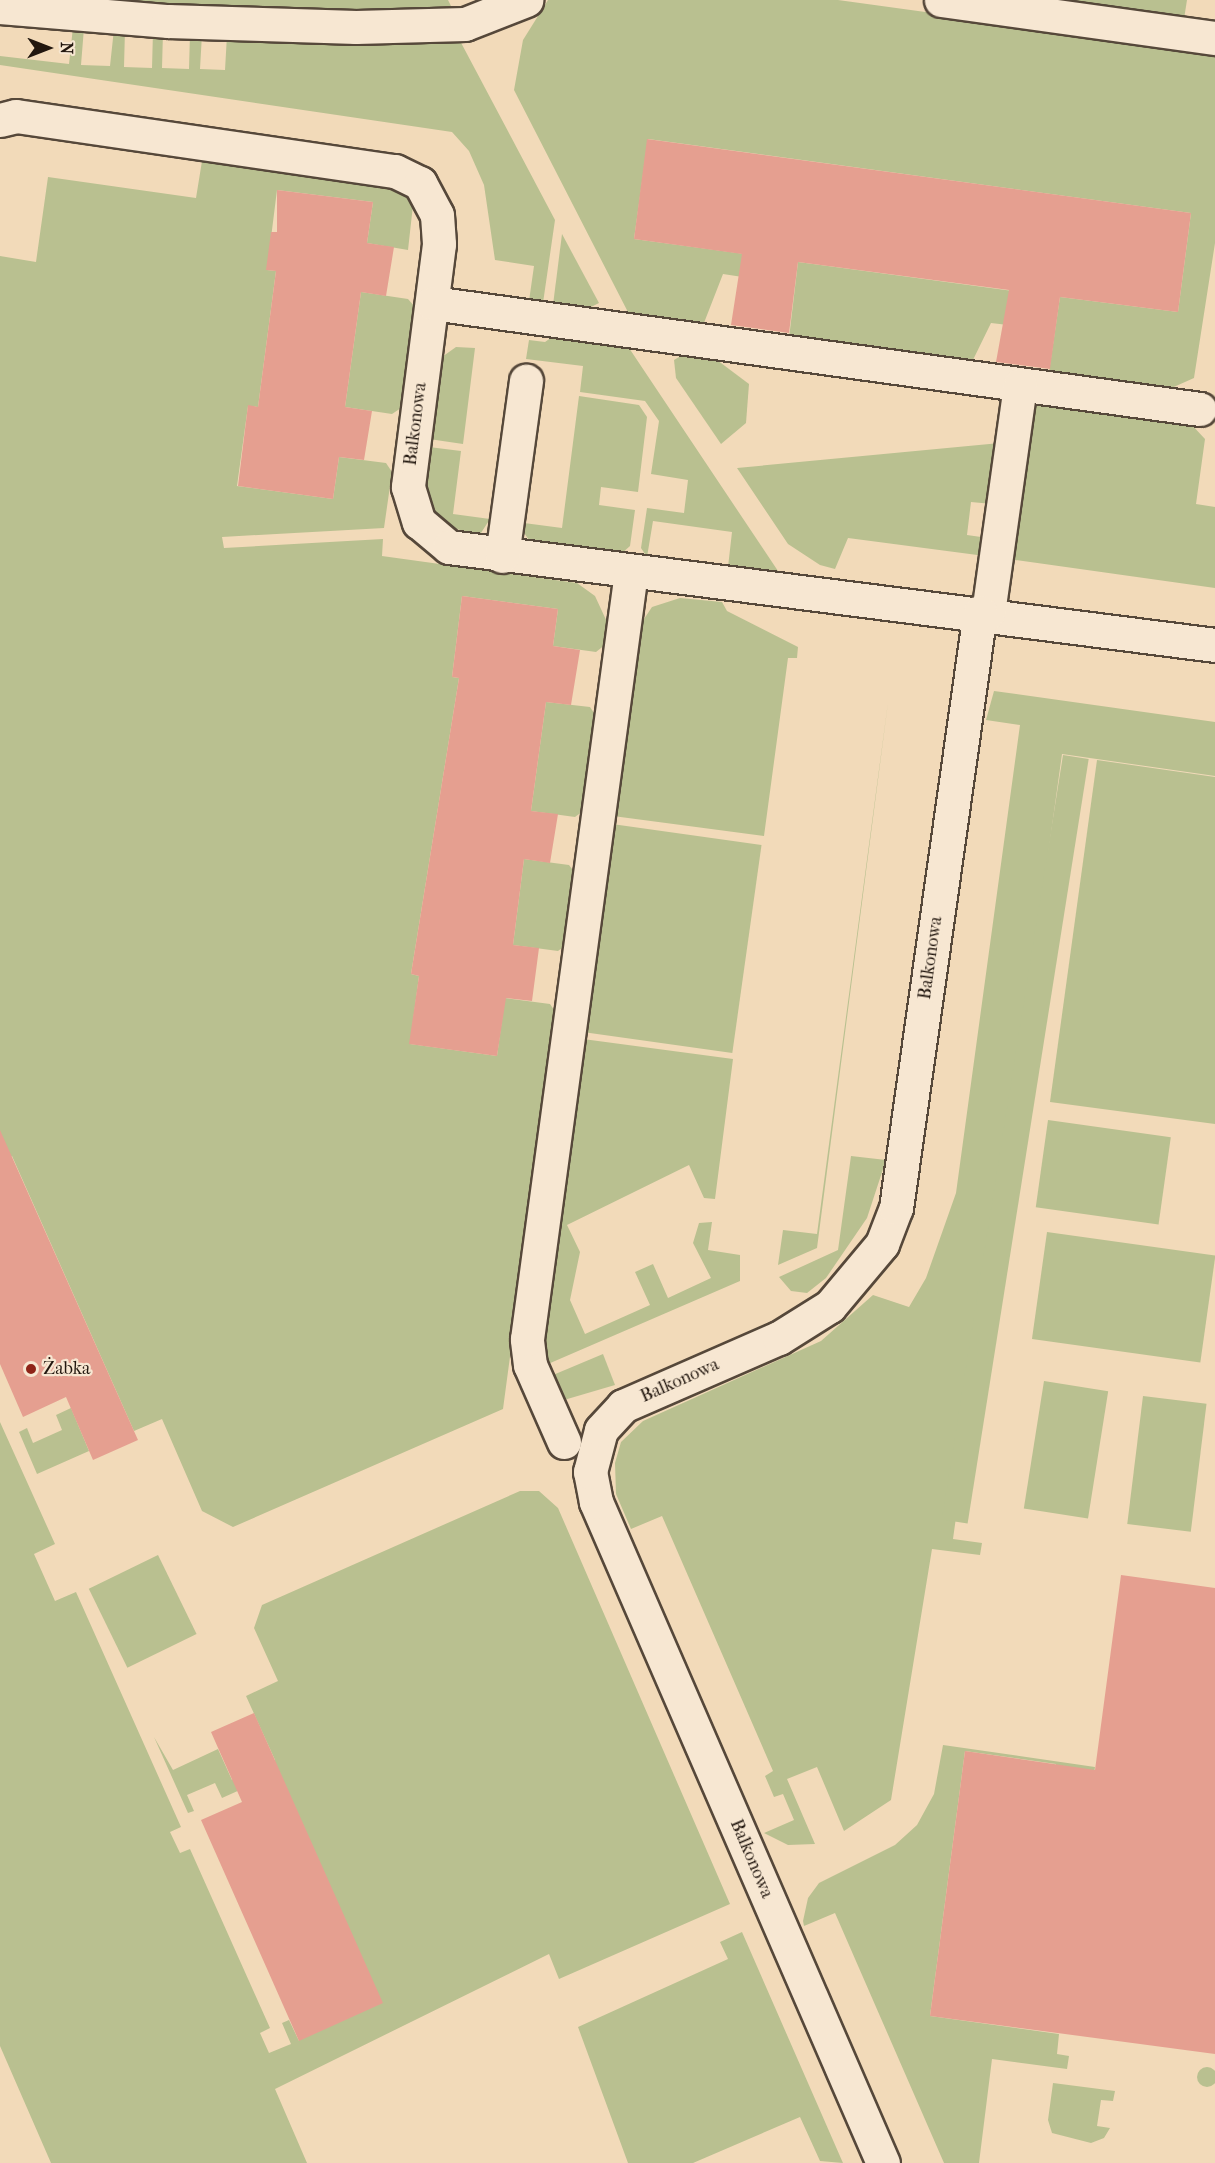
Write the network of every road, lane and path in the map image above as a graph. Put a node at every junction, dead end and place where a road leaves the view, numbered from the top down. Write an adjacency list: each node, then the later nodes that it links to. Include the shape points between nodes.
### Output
1 (526, 0): 3 (street, via 465,24 389,27 168,21)
2 (940, 0): 4 (street)
3 (0, 8)
4 (1215, 38)
5 (0, 120): 6 (street, Balkonowa, via 16,116 402,172 429,194 436,215)
6 (432, 303): 8 (street); 10 (street, Balkonowa, via 408,487 412,509 441,544)
7 (526, 381): 10 (street)
8 (1020, 385): 9 (street); 12 (street)
9 (1200, 409)
10 (502, 556): 11 (street, Balkonowa)
11 (631, 572): 12 (street, Balkonowa); 14 (street, via 527,1338 530,1365)
12 (984, 613): 13 (street, Balkonowa); 15 (street, Balkonowa, via 896,1208 882,1244 837,1298 799,1325 623,1406 601,1430 590,1472 596,1502)
13 (1215, 645)
14 (564, 1442)
15 (883, 2163)

